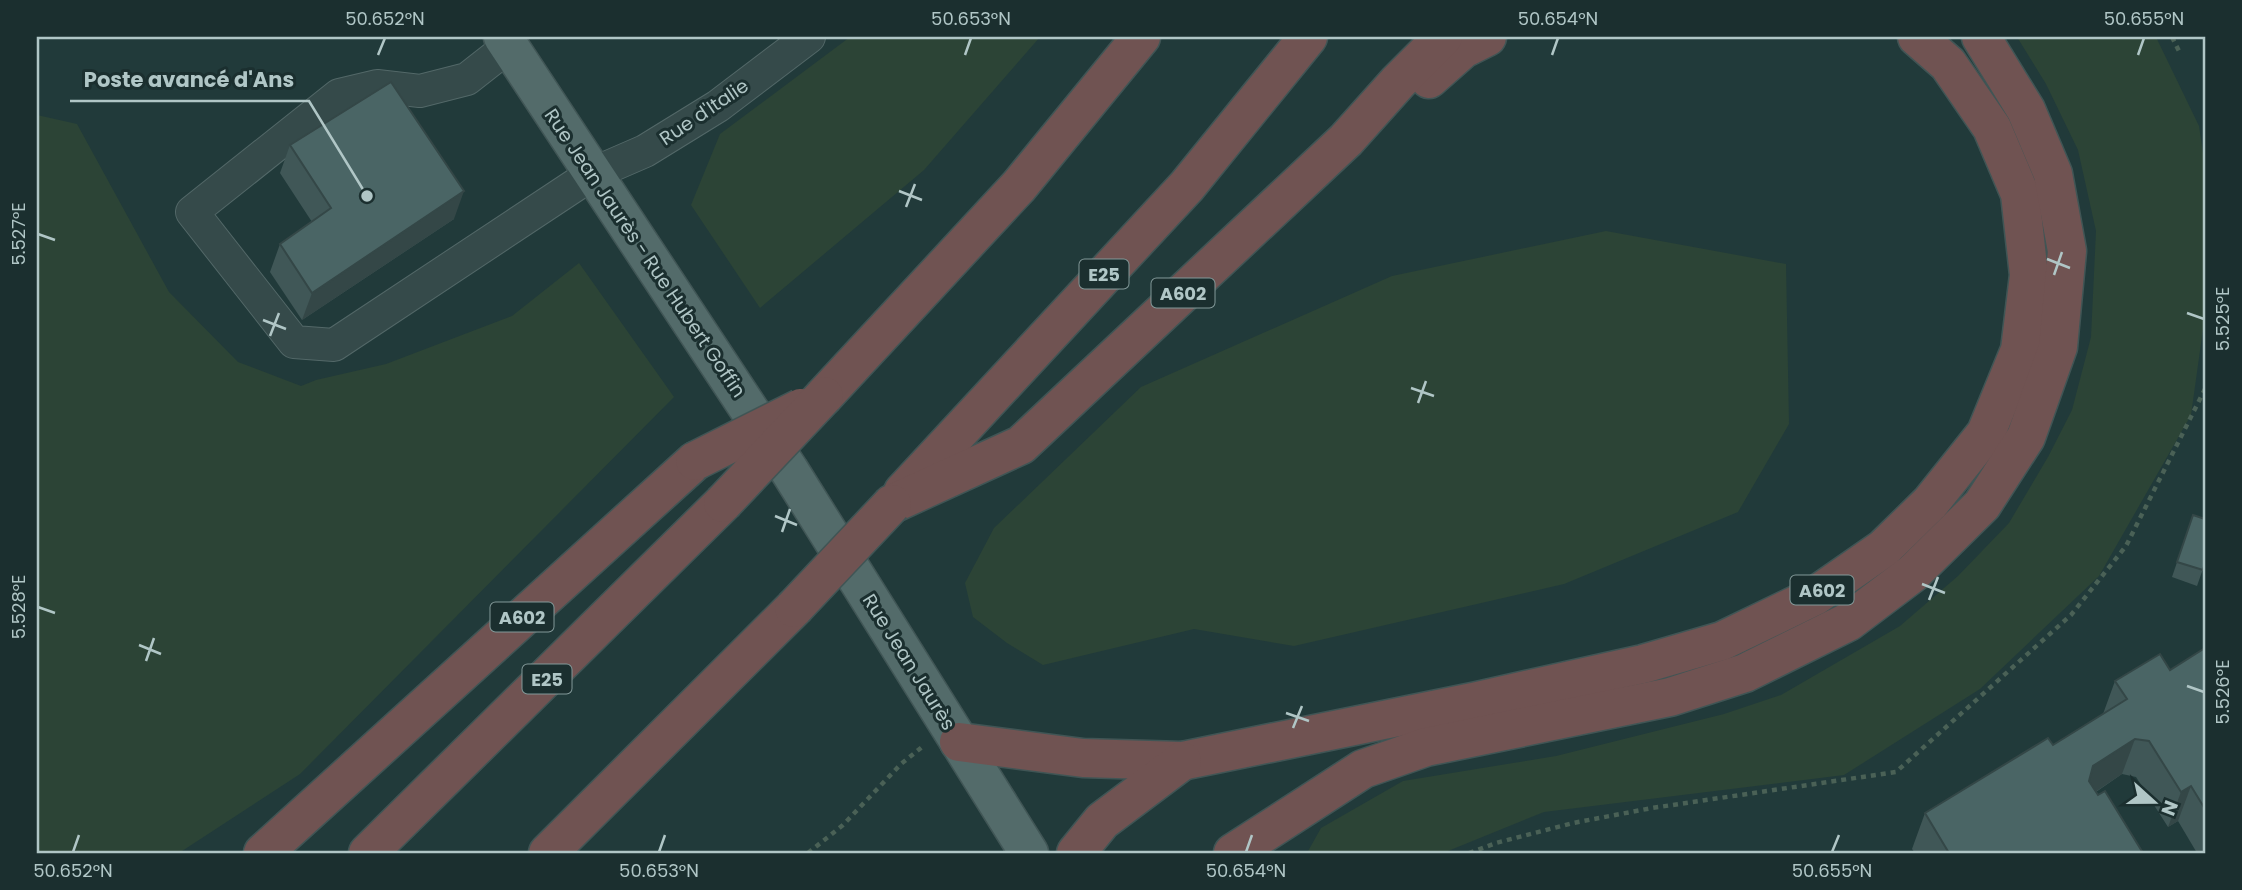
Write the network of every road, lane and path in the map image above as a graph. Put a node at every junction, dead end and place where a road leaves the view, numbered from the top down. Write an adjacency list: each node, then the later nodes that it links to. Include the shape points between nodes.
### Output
1 (809, 37): 12 (street, Rue d'Italie, via 718,106 645,150)
2 (1142, 37): 14 (highway, E25, via 1019,186)
3 (1308, 37): 16 (highway, E25, via 1187,186)
4 (1443, 37): 11 (highway, A602)
5 (1486, 37): 11 (highway, A602)
6 (1917, 37): 18 (highway, A602, via 1948,64 1992,128 2020,194 2029,275 2020,350 1986,433 1930,503 1884,548 1815,596 1722,641 1643,664 1464,704)
7 (1981, 37): 20 (highway, A602, via 2026,110 2053,174 2067,251 2058,347 2026,437 1982,505 1913,573 1848,622 1745,673 1670,697 1426,747 1363,769)
8 (2172, 37): 10 (path)
9 (506, 41): 12 (main road, Rue Jean Jaurès - Rue Hubert Goffin); 12 (street, Rue d'Italie, via 467,79 420,91 377,86 339,96 192,212 294,342 334,345)
10 (2179, 51)
11 (1346, 140): 16 (highway, A602, via 1021,445)
12 (592, 174): 15 (main road, Rue Jean Jaurès - Rue Hubert Goffin)
13 (2205, 389): 30 (path, via 2126,546 2071,615 1896,772 1652,808 1573,823)
14 (824, 396): 19 (highway, A602, bridge, via 695,461); 23 (highway, E25, bridge, via 723,503)
15 (789, 470): 17 (main road, Rue Jean Jaurès)
16 (892, 504): 24 (highway, E25, bridge)
17 (954, 734): 18 (highway, A602, via 1083,758); 25 (path, via 901,764 844,825); 26 (main road, Rue Jean Jaurès)
18 (1182, 761): 27 (highway, A602, via 1102,821)
19 (350, 772): 21 (highway, A602); 22 (highway)
20 (1298, 811): 28 (highway, A602); 29 (highway, A602)
21 (242, 853)
22 (263, 853)
23 (369, 853)
24 (548, 853)
25 (808, 853)
26 (1029, 853)
27 (1076, 853)
28 (1233, 853)
29 (1271, 853)
30 (1469, 853)

